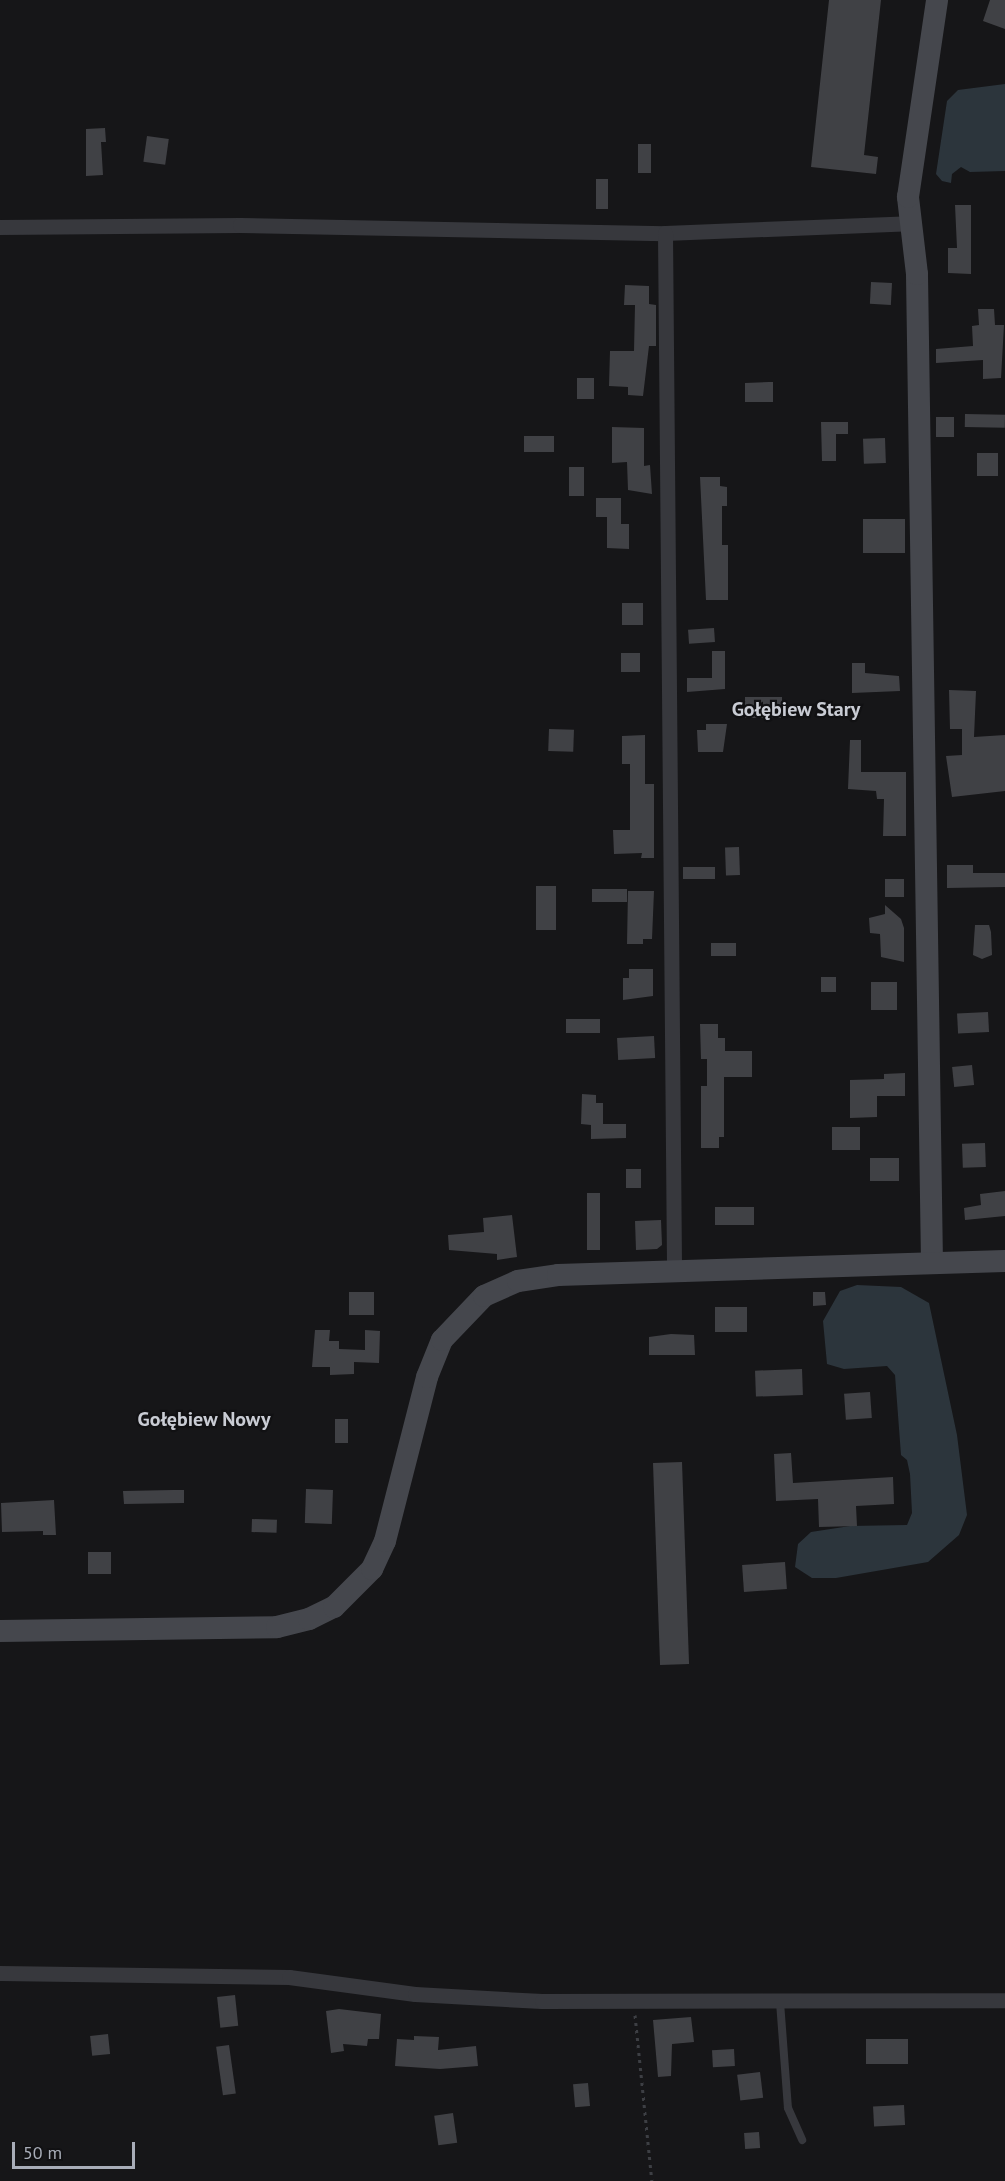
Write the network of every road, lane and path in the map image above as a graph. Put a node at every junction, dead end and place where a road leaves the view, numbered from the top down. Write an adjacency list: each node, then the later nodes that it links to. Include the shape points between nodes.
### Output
1 (937, 0): 2 (street, via 908,197)
2 (909, 223): 4 (street); 6 (street, via 917,274)
3 (0, 227): 4 (street, via 240,225)
4 (665, 233): 7 (street)
5 (1005, 1261): 6 (street)
6 (932, 1263): 7 (street)
7 (674, 1270): 8 (street, via 558,1275 518,1281 484,1296 462,1316 442,1340 427,1377 385,1541 372,1569 334,1607 309,1619 277,1627)
8 (0, 1631)
9 (0, 1973): 11 (street, via 290,1977 479,1998)
10 (1005, 2000): 12 (street)
11 (634, 2001): 12 (street); 14 (path)
12 (780, 2002): 13 (lane, via 788,2108)
13 (802, 2140)
14 (652, 2181)

